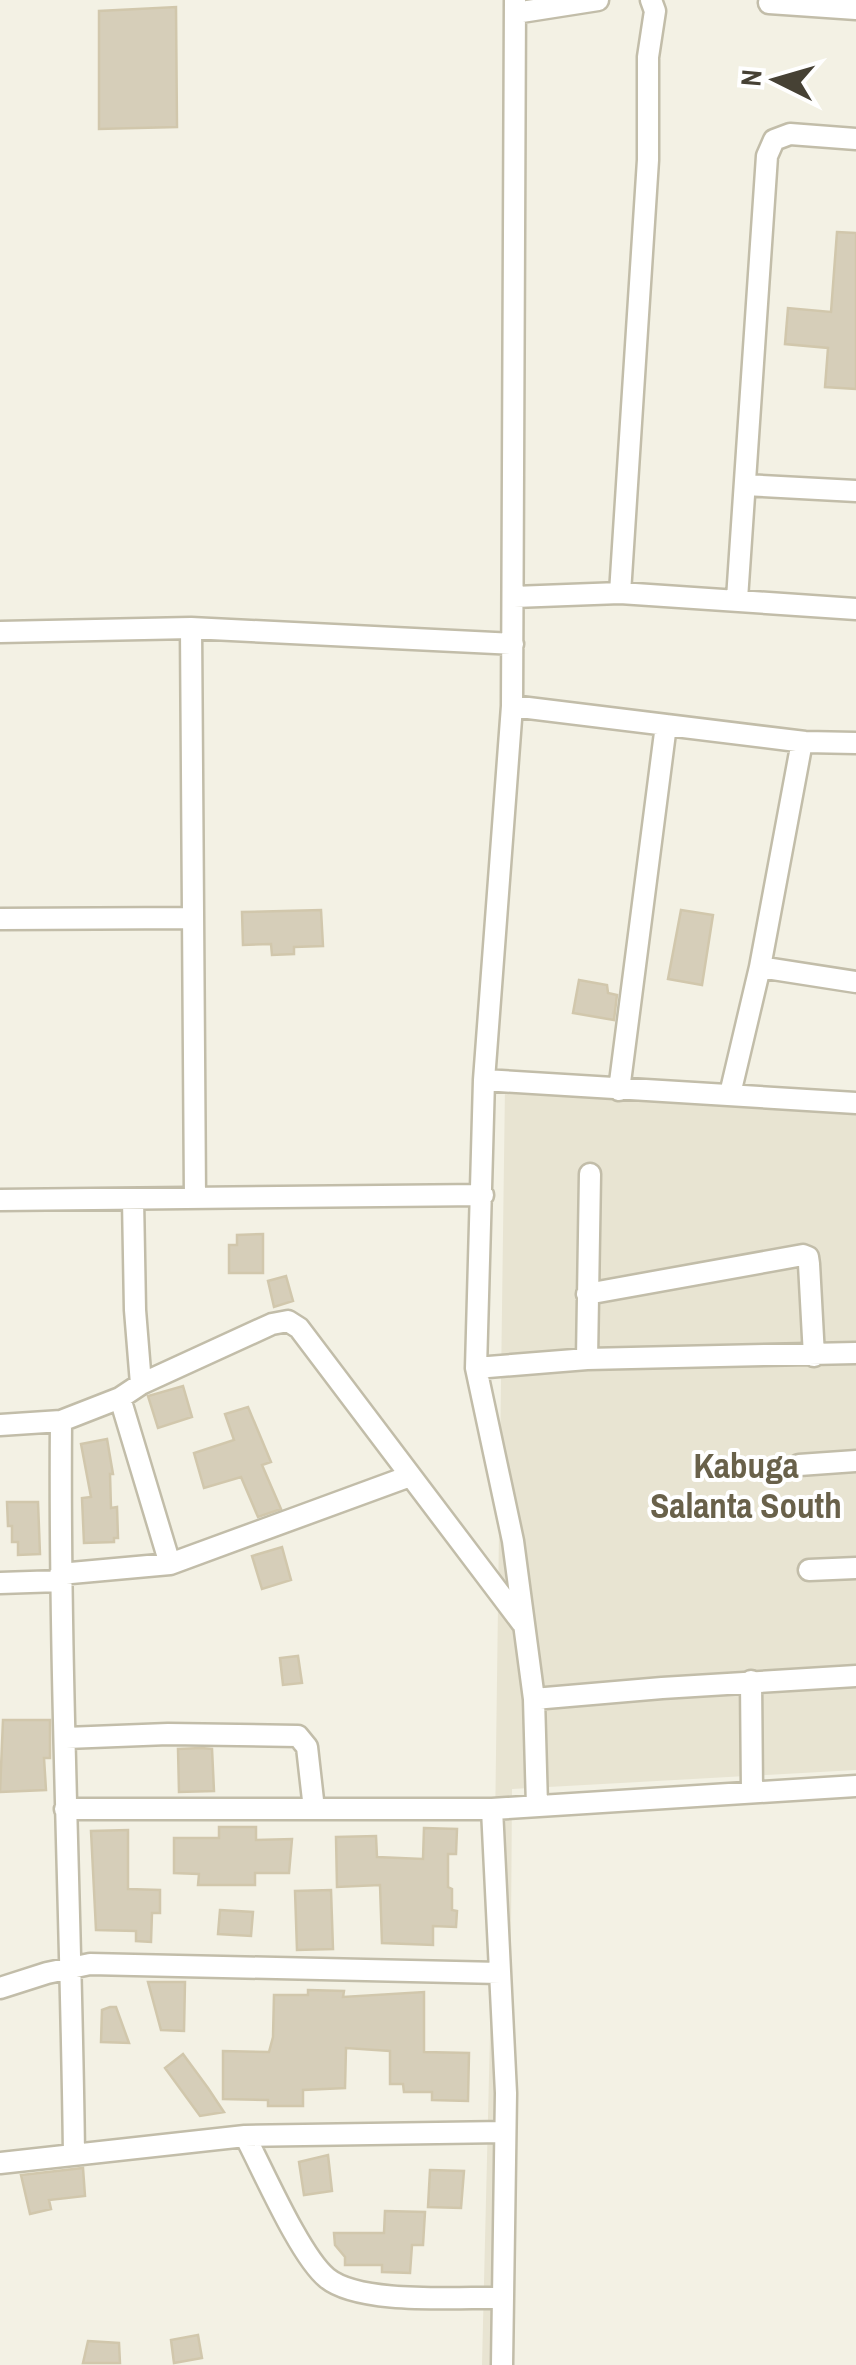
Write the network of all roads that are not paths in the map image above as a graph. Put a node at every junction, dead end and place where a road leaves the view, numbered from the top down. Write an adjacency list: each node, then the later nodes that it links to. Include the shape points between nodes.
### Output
1 (598, 0): 4 (street)
2 (651, 0): 9 (street, via 648,160)
3 (768, 3): 5 (street)
4 (515, 6): 10 (street)
5 (856, 9)
6 (856, 139): 7 (street, via 790,134 774,140 767,156)
7 (744, 484): 8 (street); 11 (street)
8 (856, 491)
9 (620, 593): 10 (street); 11 (street)
10 (514, 597): 15 (street)
11 (737, 599): 12 (street)
12 (856, 608)
13 (191, 628): 14 (street); 15 (street); 20 (street)
14 (0, 632)
15 (513, 644): 16 (street)
16 (512, 706): 17 (street); 24 (street)
17 (666, 725): 18 (street); 25 (street)
18 (805, 742): 19 (street); 22 (street)
19 (856, 743)
20 (193, 918): 21 (street); 30 (street)
21 (0, 919)
22 (760, 967): 23 (street); 26 (street)
23 (856, 982)
24 (484, 1080): 25 (street); 29 (street)
25 (619, 1090): 26 (street)
26 (730, 1094): 27 (street)
27 (856, 1103)
28 (590, 1174): 33 (street)
29 (483, 1195): 30 (street); 37 (street)
30 (195, 1198): 31 (street)
31 (133, 1199): 32 (street); 38 (street)
32 (0, 1200)
33 (588, 1294): 35 (street, via 803,1255); 36 (street)
34 (856, 1353): 35 (street)
35 (814, 1356): 36 (street)
36 (587, 1359): 37 (street)
37 (476, 1368): 50 (street)
38 (141, 1384): 39 (street); 44 (street, via 288,1321)
39 (120, 1398): 40 (street); 45 (street)
40 (61, 1421): 41 (street); 48 (street)
41 (0, 1425)
42 (856, 1461): 43 (street)
43 (799, 1464)
44 (410, 1476): 45 (street); 50 (street)
45 (170, 1564): 48 (street)
46 (856, 1568): 47 (street)
47 (809, 1570)
48 (60, 1577): 49 (street); 54 (street)
49 (0, 1583)
50 (524, 1626): 53 (street)
51 (856, 1676): 52 (street)
52 (751, 1681): 53 (street); 56 (street)
53 (534, 1700): 57 (street)
54 (66, 1738): 58 (street); 59 (street, via 298,1736 307,1747)
55 (856, 1786): 56 (street)
56 (752, 1792): 57 (street)
57 (537, 1806): 60 (street)
58 (65, 1809): 59 (street); 61 (street)
59 (314, 1809): 60 (street)
60 (492, 1809): 62 (street)
61 (72, 1968): 62 (street); 63 (street); 66 (street)
62 (500, 1973): 64 (street)
63 (0, 1988)
64 (504, 2132): 65 (street); 68 (street)
65 (245, 2136): 66 (street); 68 (street, via 310,2260 328,2279 378,2296)
66 (74, 2154): 67 (street)
67 (0, 2163)
68 (503, 2298): 69 (street)
69 (502, 2365)

